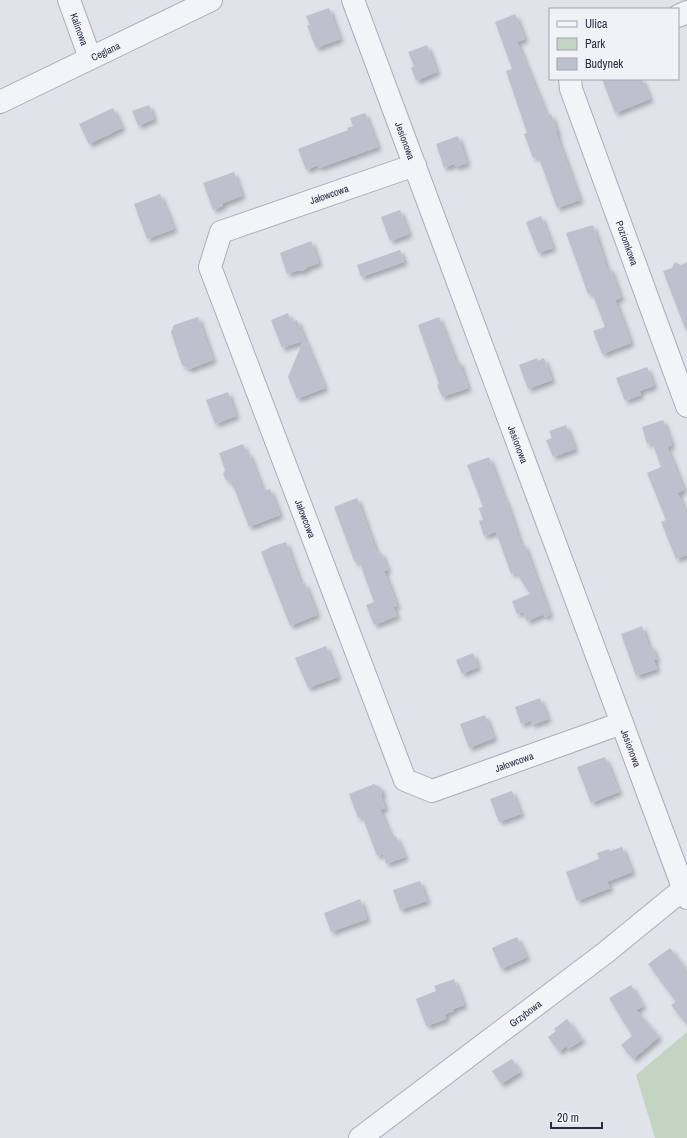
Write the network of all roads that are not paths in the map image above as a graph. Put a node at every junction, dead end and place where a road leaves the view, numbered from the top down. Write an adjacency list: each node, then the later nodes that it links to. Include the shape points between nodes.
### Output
1 (69, 0): 4 (street, Kalinowa)
2 (211, 0): 4 (street, Ceglana)
3 (353, 0): 7 (street, Jesionowa)
4 (90, 58): 6 (street, Ceglana)
5 (570, 80): 8 (street, Poziomkowa, via 571,89)
6 (0, 102)
7 (415, 165): 9 (street, Jesionowa); 9 (street, Jałowcowa, via 221,232 210,267 405,780 432,791)
8 (687, 406)
9 (622, 723): 10 (street, Jesionowa)
10 (686, 891): 11 (street, Grzybowa)
11 (360, 1138)

